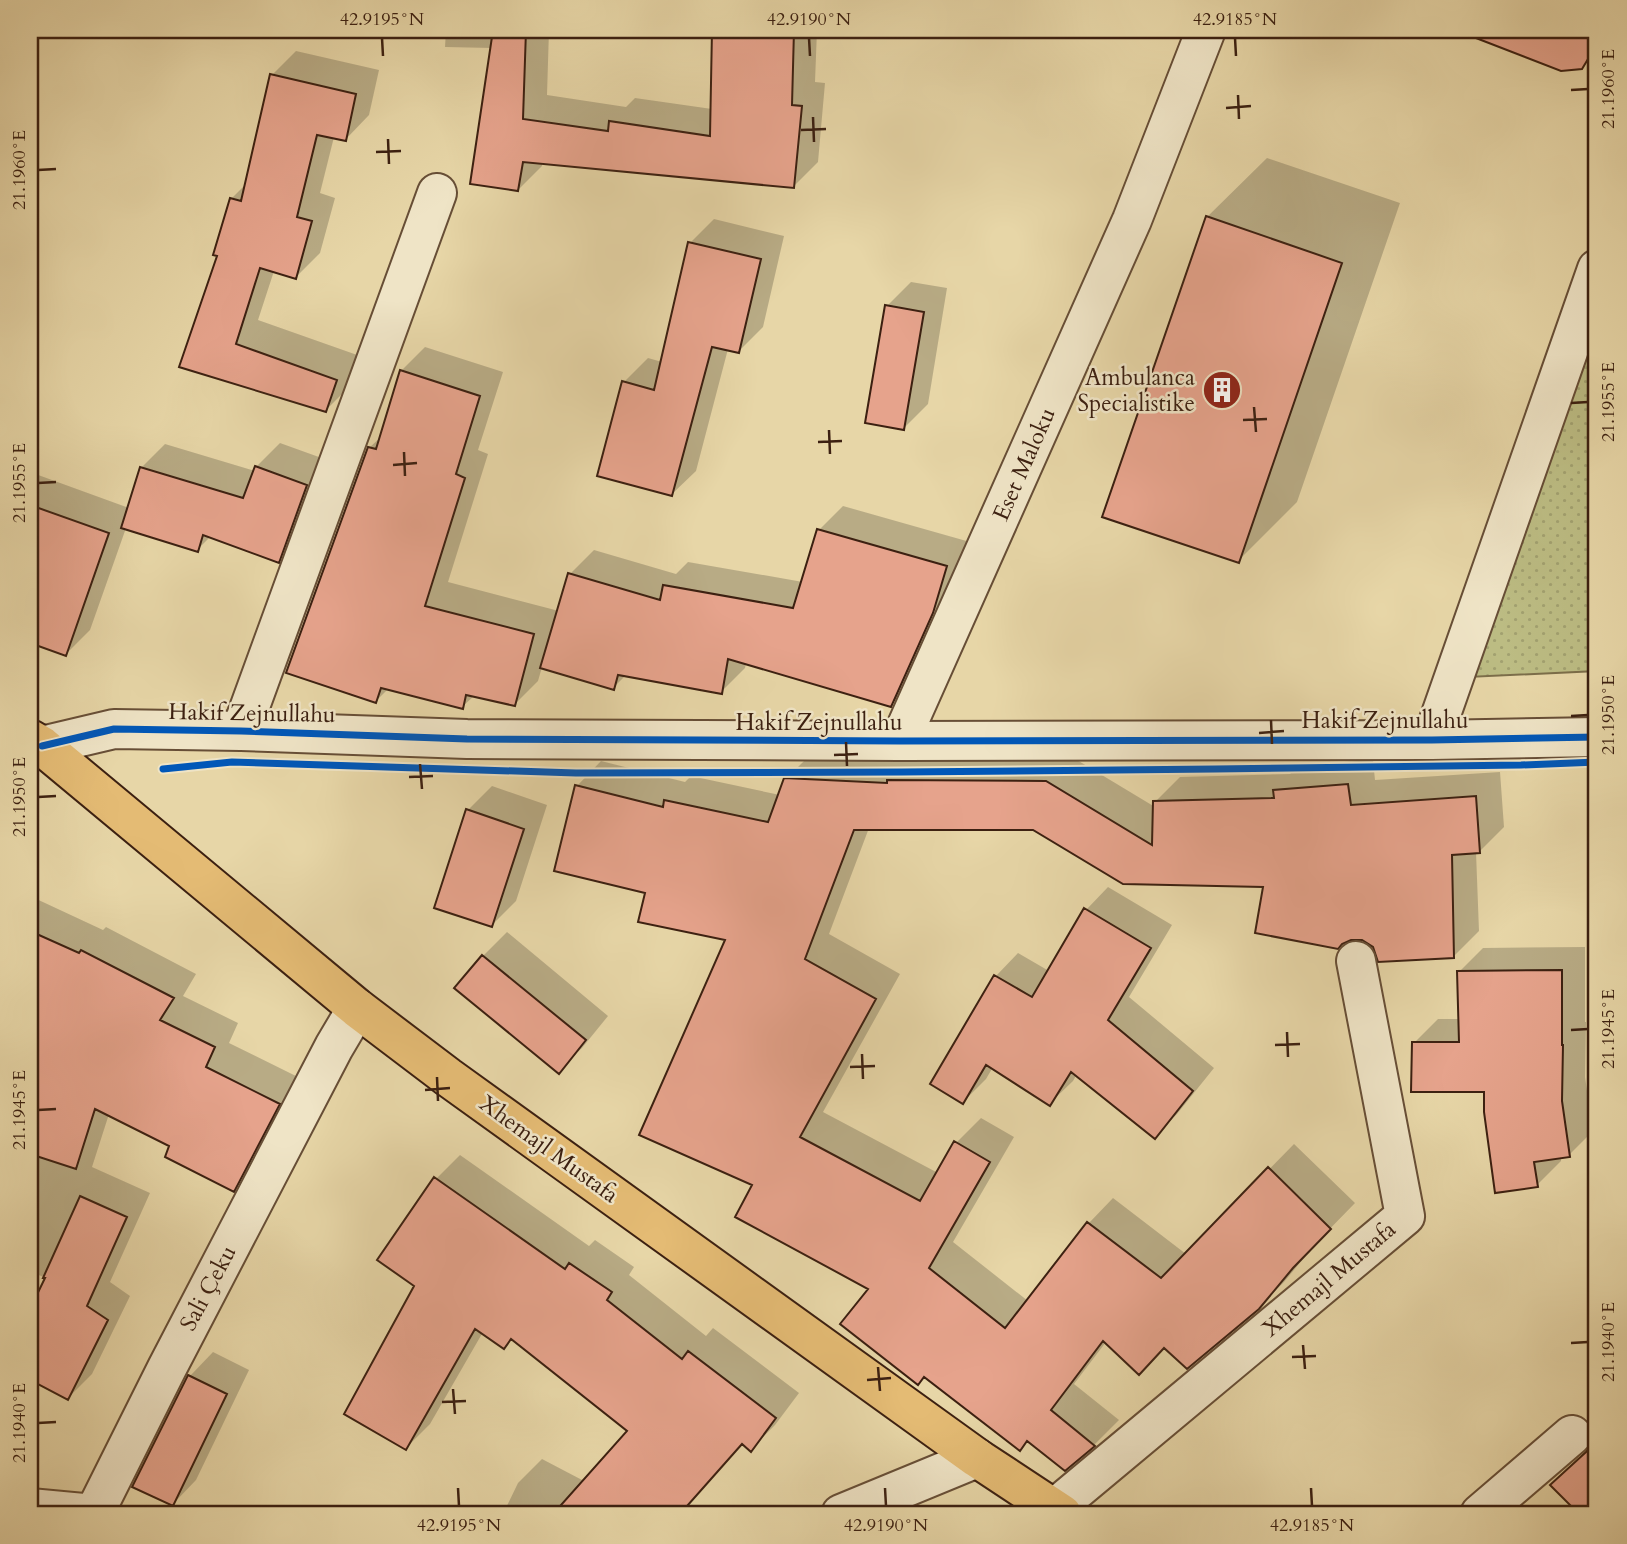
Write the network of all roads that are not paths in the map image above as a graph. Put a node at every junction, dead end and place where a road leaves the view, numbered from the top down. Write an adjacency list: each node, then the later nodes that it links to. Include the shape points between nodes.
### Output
1 (1206, 30): 7 (street, Eset Maloku, via 1132,220)
2 (438, 193): 4 (street, Hakif Zejnullahu)
3 (1597, 269): 6 (street, Hakif Zejnullahu)
4 (241, 731): 7 (street, Hakif Zejnullahu, via 467,739); 8 (street, Hakif Zejnullahu, via 114,729)
5 (1597, 737): 6 (street, Hakif Zejnullahu)
6 (1432, 740): 7 (street, Hakif Zejnullahu)
7 (900, 741)
8 (36, 743): 10 (main road, Xhemajl Mustafa)
9 (1356, 961): 14 (street, Xhemajl Mustafa, via 1405,1216)
10 (356, 1008): 12 (main road, Xhemajl Mustafa); 13 (street, Sali Çeku, via 94,1514)
11 (1572, 1435): 16 (street)
12 (977, 1458): 14 (main road, Xhemajl Mustafa); 15 (street)
13 (30, 1508)
14 (1058, 1511)
15 (841, 1514)
16 (1480, 1514)

